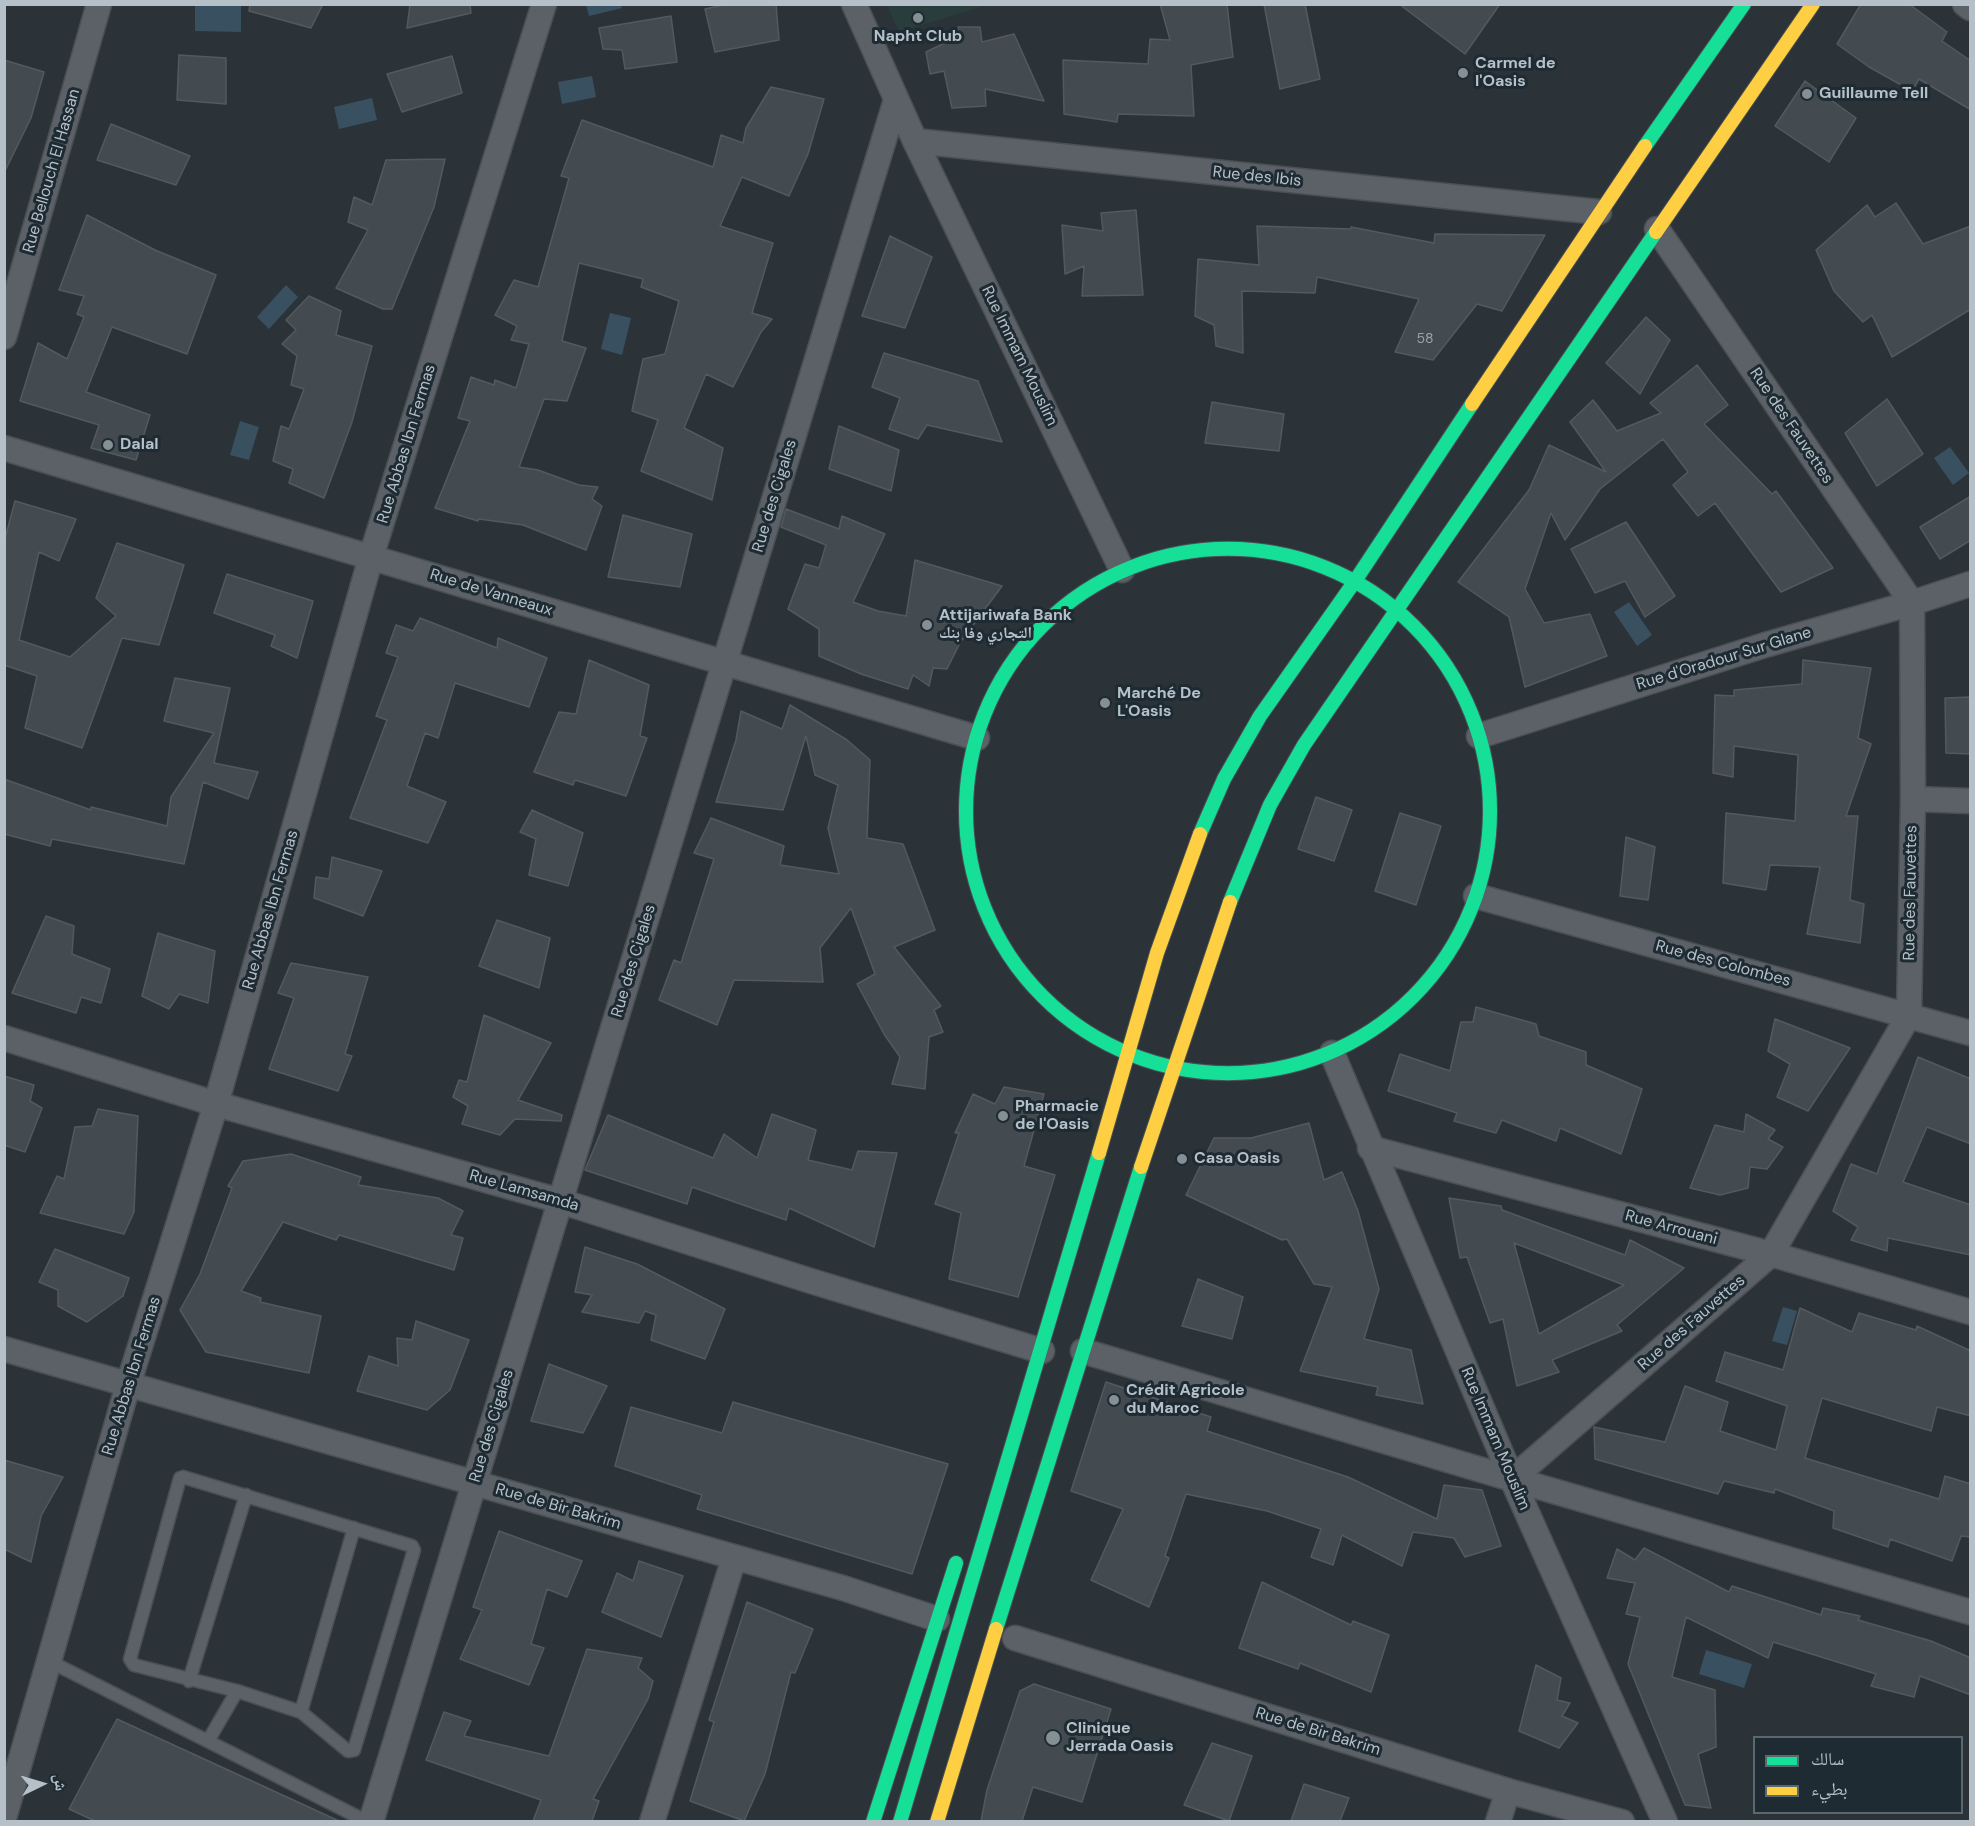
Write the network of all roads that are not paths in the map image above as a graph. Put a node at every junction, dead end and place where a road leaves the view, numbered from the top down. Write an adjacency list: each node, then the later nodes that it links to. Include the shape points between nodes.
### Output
1 (99, 4): 12 (street, Rue Bellouch El Hassan)
2 (544, 4): 14 (street, Rue Abbas Ibn Fermas)
3 (854, 4): 8 (street, Rue Immam Mouslim)
4 (1744, 4): 10 (street)
5 (1813, 4): 11 (street)
6 (1965, 4): 7 (street)
7 (1971, 8)
8 (896, 100): 9 (street, Rue Immam Mouslim); 20 (street, Rue des Cigales)
9 (915, 141): 10 (street, Rue des Ibis); 15 (street, Rue Immam Mouslim)
10 (1599, 212): 16 (street)
11 (1657, 229): 18 (street, Rue des Fauvettes); 19 (street)
12 (4, 337)
13 (4, 448): 14 (street, Rue de Vanneaux)
14 (371, 557): 20 (street, Rue de Vanneaux); 32 (street, Rue Abbas Ibn Fermas)
15 (1122, 570): 16 (street, via 1185,551 1229,548 1272,551 1314,562); 22 (street, via 1074,598 1024,645 994,693)
16 (1354, 580): 19 (street); 30 (street, via 1260,716 1224,779 1189,859)
17 (1971, 584): 18 (street, Rue d'Oradour Sur Glane)
18 (1912, 603): 21 (street, Rue d'Oradour Sur Glane, via 1765,645); 23 (street, Rue des Fauvettes)
19 (1397, 609): 21 (street, via 1448,668 1466,700); 31 (street, via 1304,745 1270,805 1238,877)
20 (724, 663): 22 (street, Rue de Vanneaux); 34 (street, Rue des Cigales)
21 (1479, 736): 25 (street, via 1489,789 1490,825 1486,861)
22 (977, 738): 30 (street, via 967,786 967,822 970,857 992,925 1031,984 1056,1009 1085,1031)
23 (1913, 799): 24 (street); 26 (street, Rue des Fauvettes)
24 (1971, 801)
25 (1476, 896): 26 (street, Rue des Colombes); 29 (street, via 1456,942 1415,996 1362,1037)
26 (1910, 1015): 27 (street, Rue des Colombes); 35 (street, Rue des Fauvettes)
27 (1971, 1033)
28 (4, 1038): 32 (street, Rue Lamsamda)
29 (1332, 1053): 31 (street, via 1249,1074 1214,1074); 33 (street, Rue Immam Mouslim)
30 (1127, 1054): 31 (street); 38 (street)
31 (1173, 1067): 39 (street)
32 (216, 1104): 34 (street, Rue Lamsamda); 40 (street, Rue Abbas Ibn Fermas)
33 (1370, 1148): 35 (street, Rue Arrouani); 43 (street, Rue Immam Mouslim)
34 (560, 1201): 38 (street, Rue Lamsamda); 44 (street, Rue des Cigales)
35 (1771, 1254): 36 (street, Rue Arrouani); 43 (street, Rue des Fauvettes)
36 (1971, 1312)
37 (4, 1349): 40 (street, Rue de Bir Bakrim)
38 (1042, 1351): 42 (street)
39 (1083, 1351): 41 (street); 43 (street)
40 (128, 1386): 44 (street, Rue de Bir Bakrim); 54 (street, Rue Abbas Ibn Fermas)
41 (1060, 1421): 46 (street, via 1058,1461); 65 (street)
42 (1012, 1452): 47 (street); 64 (street)
43 (1512, 1479): 51 (street); 68 (street, Rue Immam Mouslim)
44 (474, 1484): 50 (street, Rue de Bir Bakrim); 61 (street, Rue des Cigales)
45 (246, 1495): 48 (lane); 55 (lane); 55 (lane, via 180,1478 130,1659 134,1665)
46 (1049, 1508)
47 (978, 1510)
48 (354, 1528): 57 (lane); 57 (lane, via 409,1543 414,1550 354,1750 348,1751)
49 (960, 1551): 52 (street)
50 (734, 1558): 52 (street, Rue de Bir Bakrim); 62 (street)
51 (1971, 1612)
52 (937, 1619): 63 (street)
53 (1015, 1638): 59 (street, Rue de Bir Bakrim)
54 (49, 1661): 58 (lane); 60 (street, Rue Abbas Ibn Fermas)
55 (189, 1681): 56 (lane)
56 (237, 1691): 57 (lane); 58 (lane)
57 (301, 1712)
58 (208, 1741): 61 (lane)
59 (1508, 1791): 66 (street); 67 (street, Rue de Bir Bakrim)
60 (4, 1818)
61 (370, 1821)
62 (652, 1821)
63 (873, 1821)
64 (900, 1821)
65 (937, 1821)
66 (1498, 1821)
67 (1622, 1821)
68 (1665, 1821)

